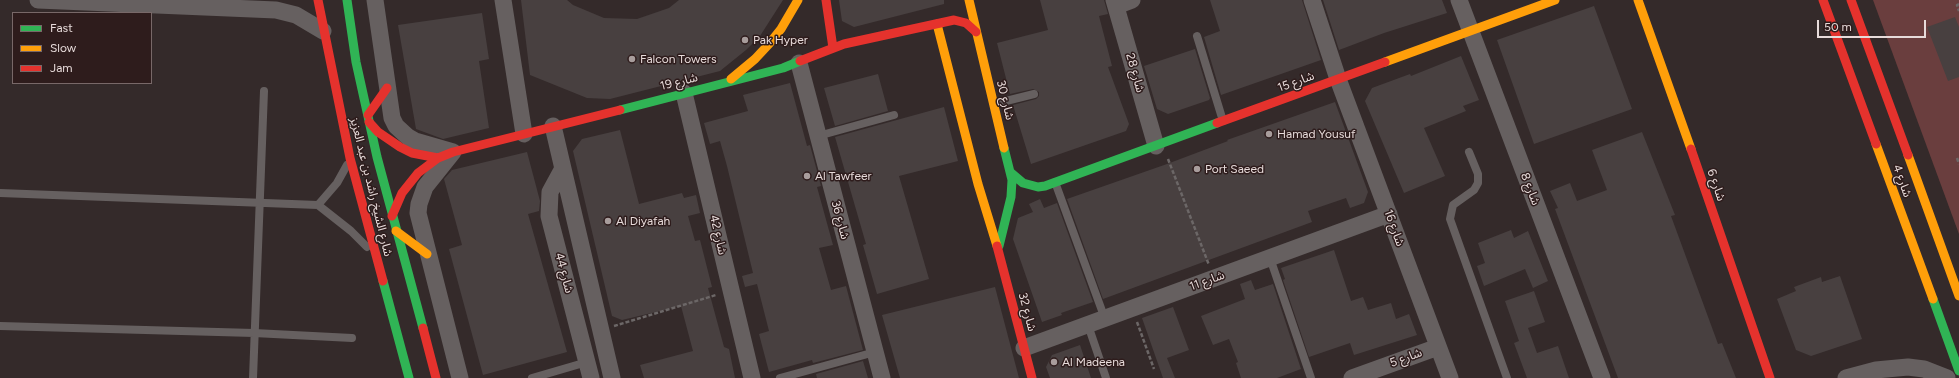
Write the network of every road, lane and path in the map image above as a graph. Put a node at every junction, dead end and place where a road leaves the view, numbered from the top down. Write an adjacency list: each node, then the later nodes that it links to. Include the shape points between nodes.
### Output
1 (38, 0): 16 (street)
2 (295, 0): 20 (street)
3 (318, 0): 24 (street, شارع الشيخ راشد بن عبد العزيز)
4 (347, 0): 38 (street, شارع الشيخ راشد بن عبد العزيز, via 356,62)
5 (375, 0): 32 (street)
6 (503, 0): 41 (street)
7 (798, 0): 31 (street, via 769,44 740,72)
8 (826, 0): 28 (street)
9 (1132, 0): 17 (street)
10 (1312, 0): 30 (street, شارع 16)
11 (1459, 0): 25 (street, شارع 8)
12 (1555, 0): 25 (street, شارع 15)
13 (1638, 0): 98 (street, شارع 6)
14 (1823, 0): 81 (street, شارع 4)
15 (1851, 0): 68 (street, شارع 4)
16 (74, 1): 20 (street)
17 (1115, 3): 43 (street, شارع 28)
18 (963, 4): 22 (street, شارع 19); 26 (street, شارع 30)
19 (1959, 4): 21 (path)
20 (276, 10): 24 (street, via 296,15)
21 (1959, 11)
22 (947, 21): 23 (street, شارع 19); 26 (street, شارع 19, via 966,23)
23 (937, 24): 28 (street, شارع 19); 52 (street)
24 (323, 31): 46 (street, شارع الشيخ راشد بن عبد العزيز)
25 (1470, 31): 30 (street, شارع 15); 97 (street, شارع 8)
26 (976, 32): 36 (street, شارع 30)
27 (1197, 36): 39 (lane)
28 (833, 48): 29 (street, شارع 19)
29 (799, 63): 31 (street, شارع 19); 42 (street, شارع 36)
30 (1338, 79): 39 (street, شارع 15); 59 (street, شارع 16)
31 (724, 83): 34 (street, شارع 19)
32 (387, 88): 38 (street); 45 (street, via 392,118 402,132)
33 (264, 91): 56 (lane)
34 (684, 92): 40 (street, شارع 19); 67 (street, شارع 42)
35 (1034, 94): 36 (lane)
36 (993, 105): 50 (street, شارع 30)
37 (894, 115): 42 (lane)
38 (368, 118): 45 (street, شارع 19, via 378,132 412,153); 60 (street, شارع الشيخ راشد بن عبد العزيز)
39 (1223, 121): 43 (street, شارع 15)
40 (552, 126): 41 (street, شارع 19); 49 (street, شارع 44)
41 (524, 134): 45 (street, شارع 19)
42 (818, 136): 78 (street, شارع 36)
43 (1159, 145): 51 (street, شارع 15); 66 (path)
44 (1469, 152): 96 (lane, via 1478,174 1478,183 1474,190 1453,205 1450,219)
45 (446, 155): 60 (street, شارع 19, via 418,173 410,182); 63 (street, via 425,187 418,204 419,222)
46 (350, 158): 58 (lane, via 337,183); 65 (street, شارع الشيخ راشد بن عبد العزيز)
47 (1957, 158): 48 (path)
48 (1959, 164)
49 (562, 170): 73 (street, شارع 44); 80 (street, شارع 44, via 550,192 549,216)
50 (1010, 172): 53 (street, شارع 15, via 1023,183); 57 (street, شارع 30, via 1012,189)
51 (1055, 182): 53 (street, شارع 15); 70 (lane)
52 (978, 184): 57 (street); 62 (street, شارع 32)
53 (1045, 186): 55 (street, شارع 15)
54 (0, 193): 56 (lane)
55 (1034, 194)
56 (260, 203): 58 (lane); 74 (lane)
57 (1006, 203): 62 (street, شارع 32)
58 (318, 205): 65 (lane, via 351,231)
59 (1389, 214): 64 (street, شارع 11); 76 (street, شارع 16)
60 (392, 216): 61 (street, شارع الشيخ راشد بن عبد العزيز)
61 (396, 231): 63 (street); 84 (street, شارع الشيخ راشد بن عبد العزيز)
62 (999, 251): 77 (street, شارع 32)
63 (427, 254): 85 (street)
64 (1270, 258): 66 (street, شارع 11); 93 (lane)
65 (378, 262): 83 (street, شارع الشيخ راشد بن عبد العزيز)
66 (1214, 278): 69 (street, شارع 11)
67 (731, 290): 73 (path); 88 (street, شارع 42)
68 (1959, 296)
69 (1132, 308): 70 (street, شارع 11); 79 (path)
70 (1104, 319): 71 (street, شارع 11)
71 (1088, 325): 77 (street, شارع 11); 92 (lane)
72 (0, 326): 74 (lane)
73 (600, 330): 87 (street, شارع 44)
74 (254, 334): 75 (lane); 82 (lane)
75 (352, 338)
76 (1438, 347): 94 (street, شارع 5); 95 (street, شارع 16)
77 (1024, 348): 91 (street, شارع 32)
78 (875, 352): 89 (lane); 90 (street, شارع 36)
79 (1154, 369)
80 (589, 370): 86 (lane)
81 (1959, 371)
82 (253, 378)
83 (409, 378)
84 (436, 378)
85 (460, 378)
86 (532, 378)
87 (612, 378)
88 (752, 378)
89 (780, 378)
90 (882, 378)
91 (1032, 378)
92 (1106, 378)
93 (1311, 378)
94 (1352, 378)
95 (1450, 378)
96 (1506, 378)
97 (1602, 378)
98 (1770, 378)
99 (1846, 378): 100 (street, via 1892,367 1924,369)
100 (1947, 378)

